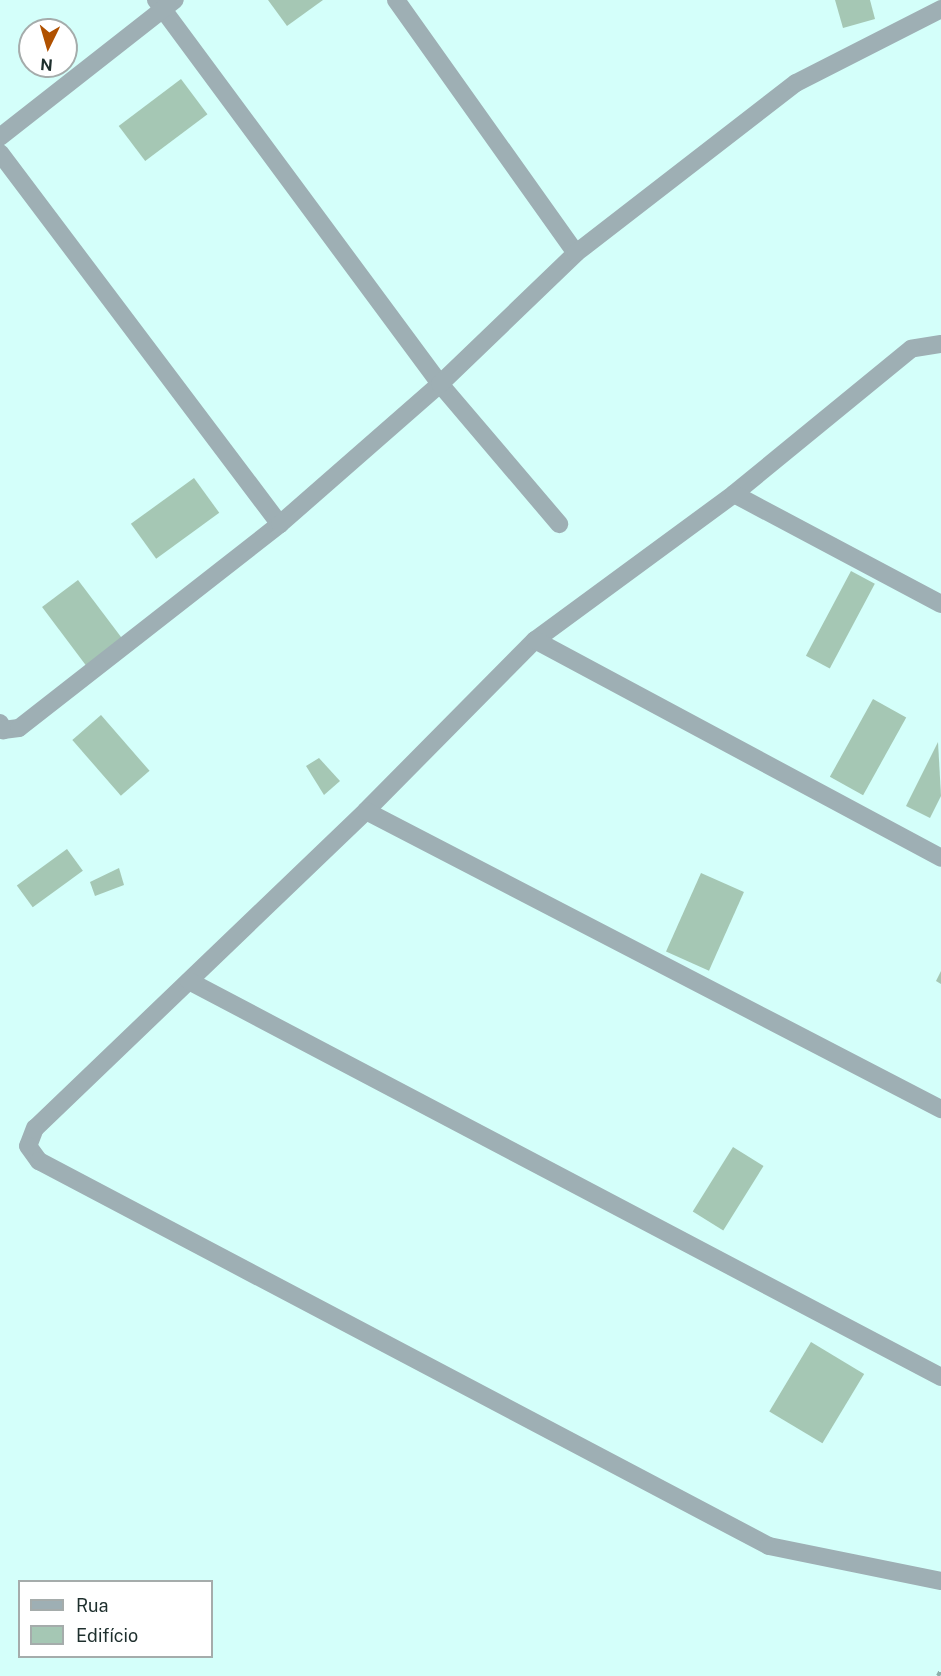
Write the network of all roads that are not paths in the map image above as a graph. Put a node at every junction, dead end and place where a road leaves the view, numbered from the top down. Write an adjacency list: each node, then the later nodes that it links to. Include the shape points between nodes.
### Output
1 (396, 0): 6 (street)
2 (165, 3): 4 (street); 8 (street)
3 (940, 6): 6 (street, via 796,83)
4 (0, 137)
5 (0, 153): 10 (street)
6 (576, 253): 8 (street)
7 (941, 344): 9 (street, via 911,349)
8 (440, 384): 10 (street); 11 (street)
9 (734, 494): 12 (street); 13 (street)
10 (280, 524): 14 (street, via 19,728 3,730)
11 (559, 524)
12 (941, 604)
13 (535, 640): 15 (street); 16 (street)
14 (0, 723)
15 (366, 811): 17 (street); 18 (street)
16 (941, 858)
17 (189, 981): 19 (street); 20 (street, via 35,1128 28,1146 39,1161 769,1546)
18 (941, 1109)
19 (941, 1377)
20 (941, 1581)

